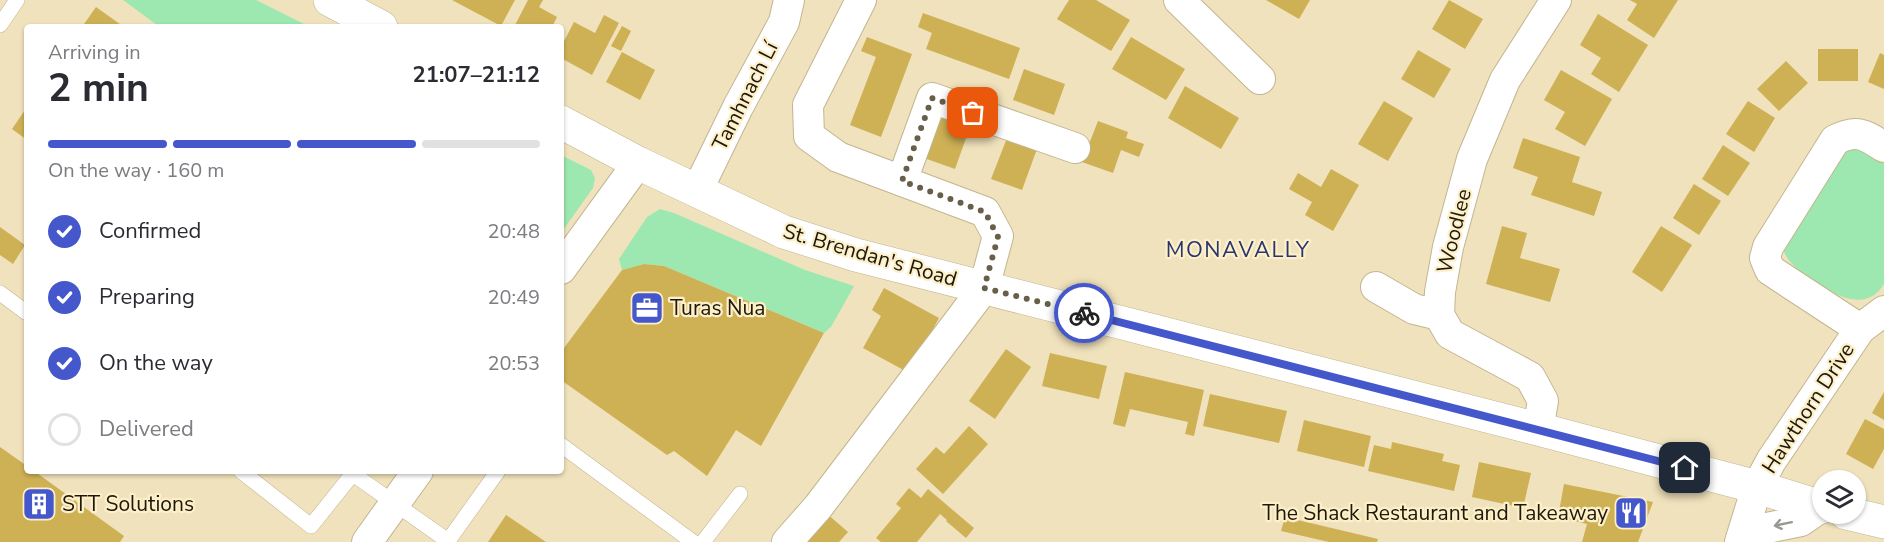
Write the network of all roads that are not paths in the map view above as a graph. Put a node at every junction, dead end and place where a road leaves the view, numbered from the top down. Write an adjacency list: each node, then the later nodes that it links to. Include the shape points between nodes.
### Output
1 (17, 0): 8 (lane)
2 (330, 0): 7 (main road)
3 (789, 0): 15 (street, Tamhnach Lí, via 784,22)
4 (861, 0): 14 (street, via 808,105 809,136 838,157)
5 (1179, 0): 9 (street)
6 (1556, 0): 22 (street, Woodlee, via 1505,80 1472,159 1448,247)
7 (375, 24)
8 (0, 25)
9 (1260, 79)
10 (564, 124): 13 (main road, St. Brendan's Road)
11 (1884, 147): 23 (street, Hawthorn Drive, via 1864,134 1848,134 1834,140 1765,258 1770,270)
12 (1075, 148): 14 (street, via 932,98)
13 (638, 163): 15 (main road, St. Brendan's Road); 16 (street)
14 (902, 181): 18 (street, via 985,212 998,237)
15 (697, 191): 18 (main road, St. Brendan's Road, via 784,232)
16 (564, 265)
17 (1376, 287): 22 (street, via 1413,309)
18 (984, 288): 24 (main road, St. Brendan's Road); 43 (street, via 818,507)
19 (0, 293): 20 (lane)
20 (24, 311)
21 (1884, 311): 23 (street, Hawthorn Drive)
22 (1439, 315): 24 (street, via 1450,334 1530,377 1543,402)
23 (1860, 329): 31 (street, Hawthorn Drive)
24 (1538, 429): 31 (main road, St. Brendan's Road)
25 (564, 447): 41 (lane)
26 (245, 474): 27 (lane, via 311,526)
27 (352, 474)
28 (357, 474): 33 (lane)
29 (416, 474): 33 (street)
30 (496, 474): 39 (lane)
31 (1757, 487): 34 (main road, St. Brendan's Road); 38 (street, Hawthorn Drive)
32 (740, 494): 42 (lane)
33 (395, 503): 39 (lane); 40 (street)
34 (1812, 504)
35 (1812, 516): 38 (street, one-way to 38)
36 (1866, 518): 37 (main road, St. Brendan's Road)
37 (1884, 522)
38 (1742, 539)
39 (448, 541)
40 (367, 542)
41 (693, 542)
42 (703, 542)
43 (787, 542)

